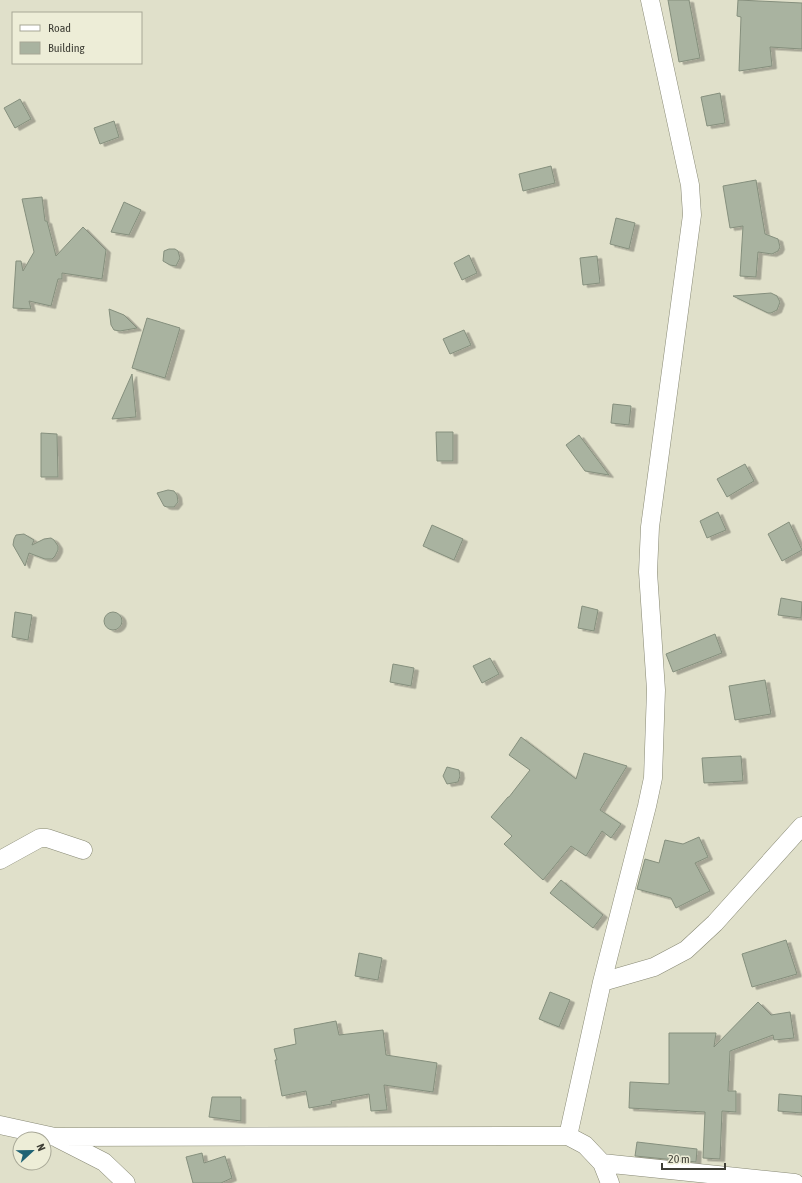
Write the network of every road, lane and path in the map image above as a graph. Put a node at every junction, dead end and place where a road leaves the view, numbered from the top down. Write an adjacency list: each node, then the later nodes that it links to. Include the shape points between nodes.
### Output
1 (650, 0): 5 (street, via 690,186 692,215 650,528 648,572 656,690 653,778)
2 (802, 826): 5 (street, via 715,923 686,950 654,967)
3 (83, 850): 4 (street, via 40,838)
4 (0, 860)
5 (602, 982): 7 (street)
6 (0, 1125): 8 (street)
7 (568, 1136): 8 (street); 9 (street, via 585,1145)
8 (55, 1137): 10 (street, via 104,1162)
9 (602, 1162): 11 (street); 12 (street)
10 (126, 1183)
11 (610, 1183)
12 (795, 1183)

